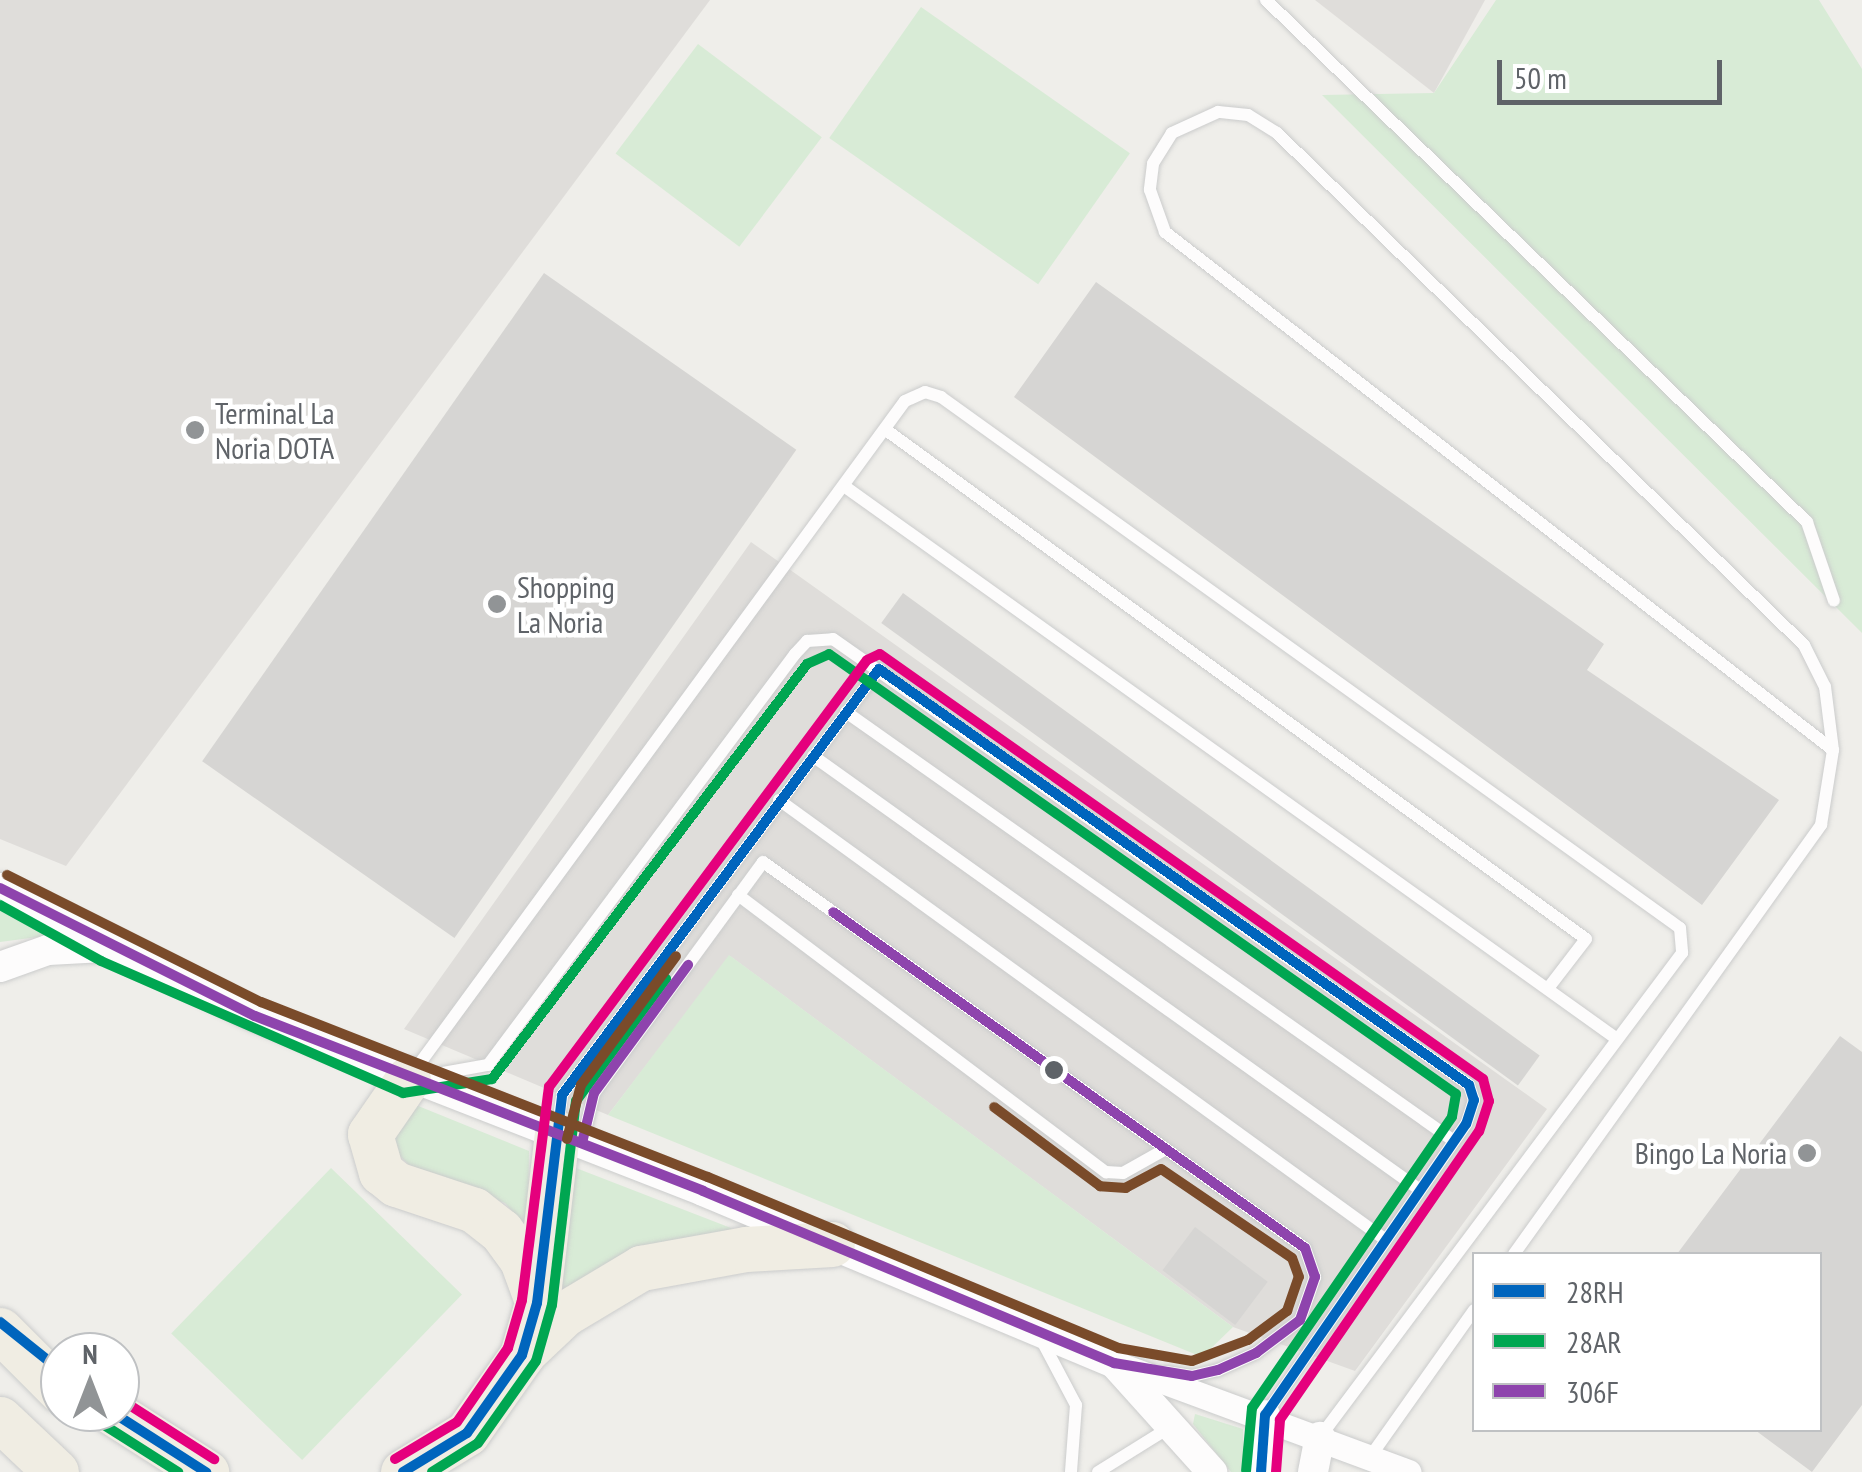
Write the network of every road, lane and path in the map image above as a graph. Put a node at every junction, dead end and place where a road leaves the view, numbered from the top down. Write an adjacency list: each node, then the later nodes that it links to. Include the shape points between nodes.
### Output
1 (1266, 0): 4 (lane, via 1807,522)
2 (886, 430): 3 (lane); 14 (lane, via 1586,939); 15 (lane, via 906,402 925,392 941,396 1680,928 1682,953)
3 (844, 486): 14 (lane); 16 (lane)
4 (1834, 601)
5 (878, 669): 6 (lane); 16 (lane, via 833,639 807,641 488,1065); 18 (lane, via 1469,1085 1474,1100)
6 (846, 712): 8 (lane); 18 (lane)
7 (1833, 750): 7 (lane, via 1825,687 1804,645 1276,133 1248,115 1218,112 1172,133 1153,164 1150,190 1165,232); 23 (lane, via 1821,826)
8 (814, 756): 9 (lane); 20 (lane)
9 (779, 800): 17 (lane, via 562,1095); 21 (lane)
10 (0, 888): 12 (street)
11 (738, 896): 17 (lane, via 594,1093); 19 (lane, via 1106,1172 1123,1172); 19 (lane, via 763,862)
12 (108, 947): 13 (street, via 48,950); 16 (street)
13 (0, 966)
14 (1549, 987): 15 (lane)
15 (1617, 1039): 38 (lane)
16 (408, 1079): 17 (street); 24 (highway, via 370,1134 381,1172 396,1184 474,1210 501,1232 522,1260)
17 (570, 1138): 22 (street); 24 (highway)
18 (1454, 1141): 20 (lane)
19 (1162, 1151): 31 (lane, via 1306,1248 1315,1278 1300,1320 1256,1353 1218,1370 1192,1376)
20 (1420, 1190): 21 (lane)
21 (1382, 1238): 33 (lane)
22 (832, 1244): 28 (street); 30 (highway, via 642,1268 564,1314)
23 (1515, 1252)
24 (537, 1303): 30 (highway)
25 (1472, 1313): 39 (lane)
26 (0, 1322): 29 (highway)
27 (0, 1330): 32 (highway)
28 (1035, 1330): 31 (street); 44 (lane, via 1076,1405)
29 (40, 1354)
30 (522, 1355): 43 (highway, via 468,1433)
31 (1114, 1363): 33 (street); 35 (street)
32 (40, 1370)
33 (1265, 1415): 38 (street); 47 (street)
34 (0, 1419): 40 (highway)
35 (1173, 1425): 45 (lane); 46 (street)
36 (140, 1430): 42 (highway)
37 (103, 1432): 41 (highway)
38 (1320, 1437): 39 (street); 48 (street)
39 (1370, 1457): 49 (street)
40 (56, 1472)
41 (144, 1472)
42 (206, 1472)
43 (403, 1472)
44 (1072, 1472)
45 (1098, 1472)
46 (1212, 1472)
47 (1261, 1472)
48 (1313, 1472)
49 (1409, 1472)

